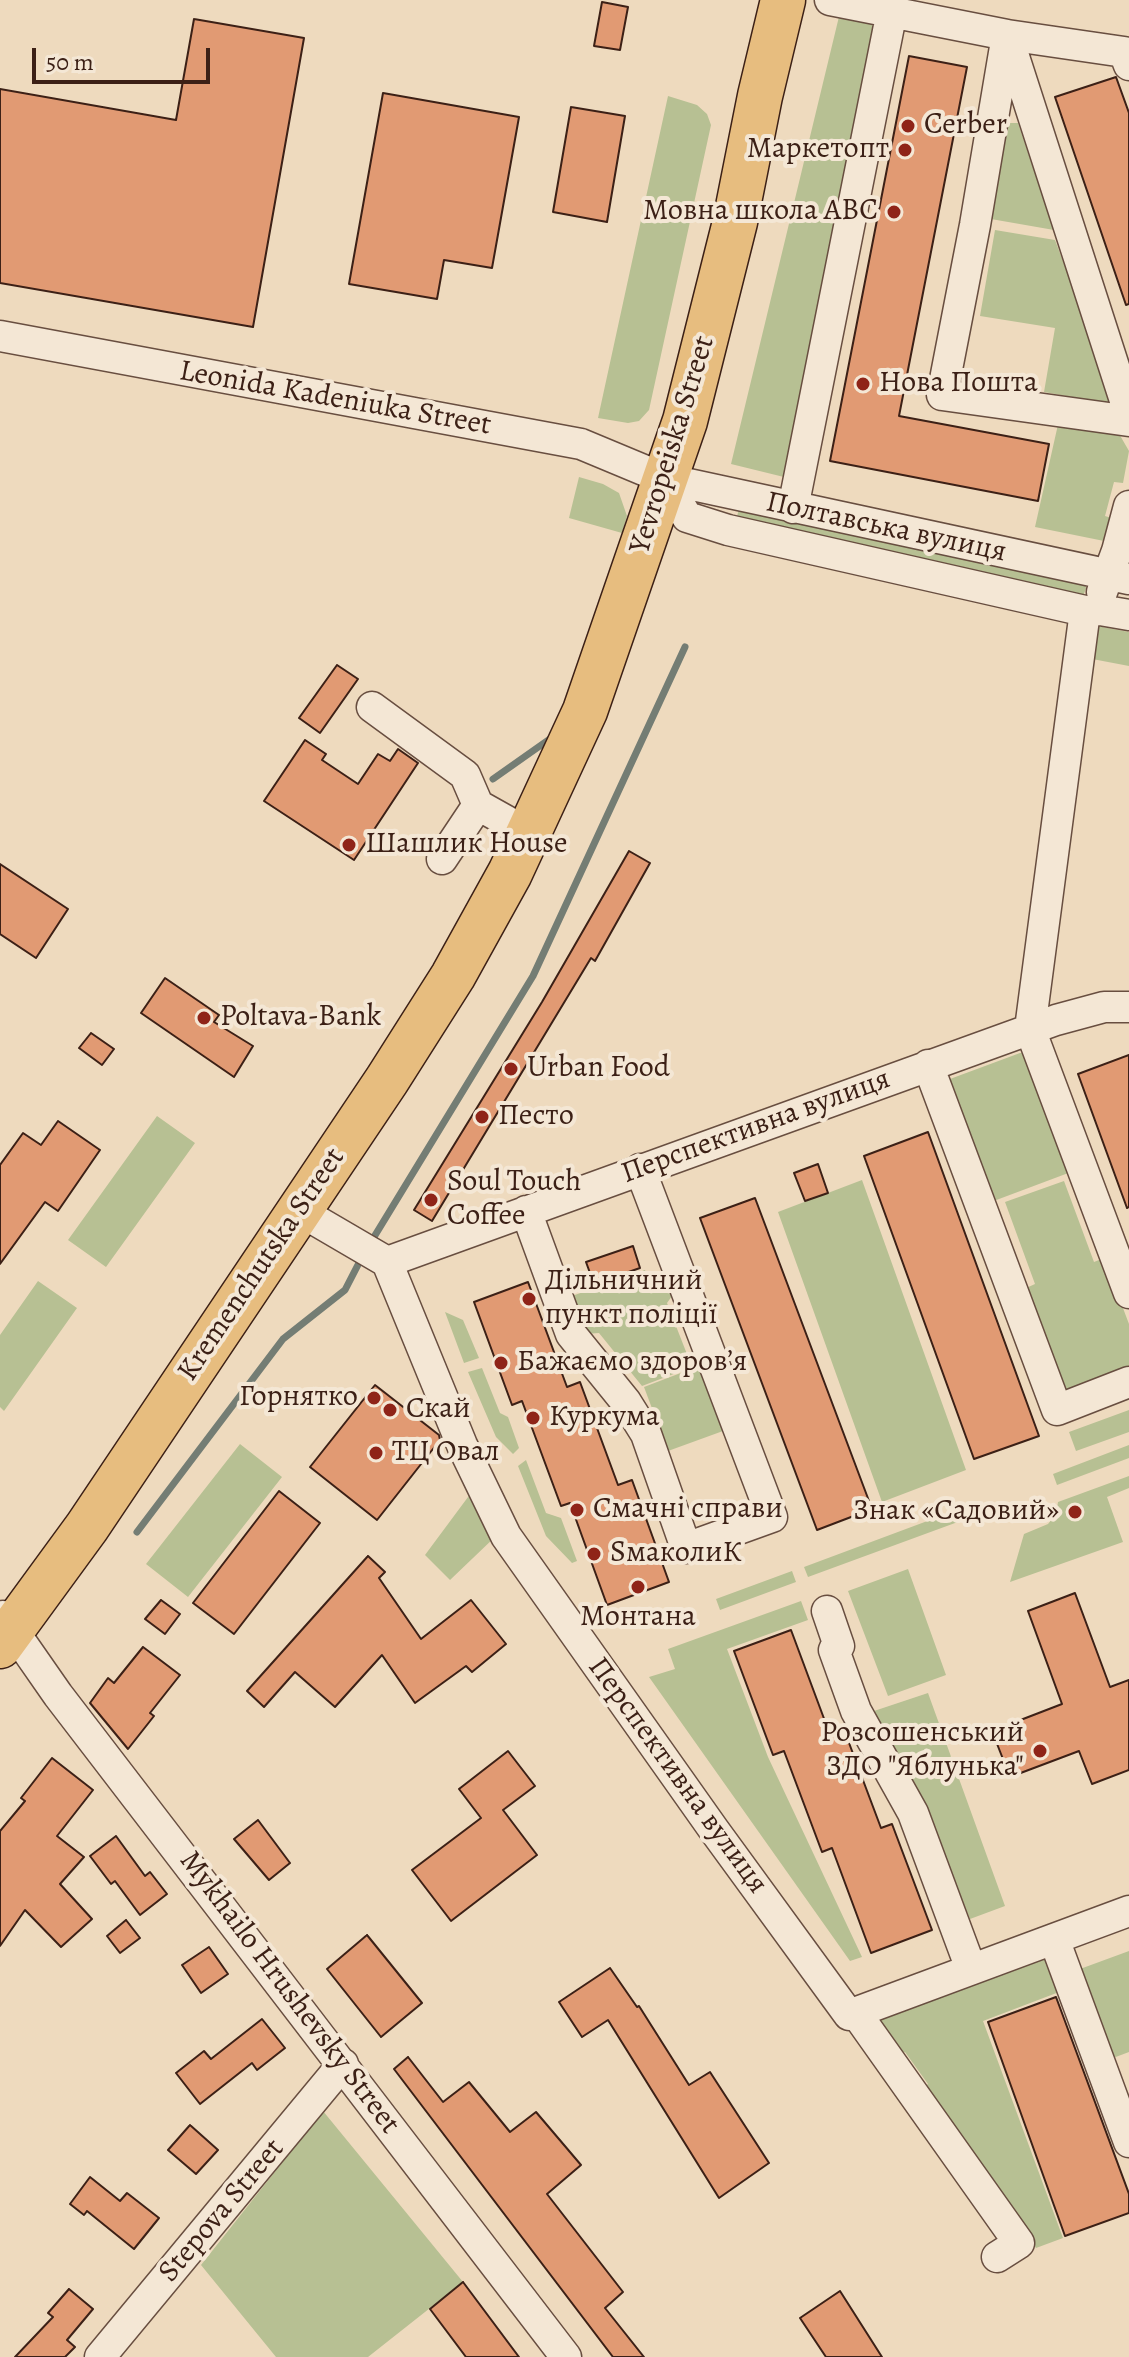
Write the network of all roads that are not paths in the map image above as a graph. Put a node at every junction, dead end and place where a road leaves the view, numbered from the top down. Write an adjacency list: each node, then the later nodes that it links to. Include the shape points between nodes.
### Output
1 (783, 0): 9 (highway, Yevropeiska Street, via 735,222 685,421)
2 (830, 0): 3 (street)
3 (892, 11): 4 (street); 11 (street)
4 (1007, 35): 5 (street, via 1124,52); 7 (street); 8 (street, via 942,395)
5 (1129, 65)
6 (0, 336): 9 (street, Leonida Kadeniuka Street, via 581,444)
7 (1129, 413)
8 (1129, 421)
9 (665, 479): 11 (street, Полтавська вулиця); 13 (street, via 687,517 728,530); 17 (highway, Yevropeiska Street, via 585,711)
10 (1129, 506): 12 (street)
11 (793, 508): 12 (street, Полтавська вулиця)
12 (1119, 578): 13 (street)
13 (1085, 611): 14 (street); 21 (street)
14 (1129, 615)
15 (372, 707): 16 (street, via 465,775)
16 (478, 805): 17 (street); 18 (street)
17 (528, 833): 19 (highway, Yevropeiska Street)
18 (442, 859)
19 (510, 873): 24 (highway, Kremenchutska Street, via 453,976)
20 (1129, 1007): 21 (street, Перспективна вулиця, via 1104,1007)
21 (1030, 1029): 22 (street, Перспективна вулиця); 27 (street)
22 (928, 1065): 23 (street, Перспективна вулиця); 28 (street, via 1057,1410)
23 (640, 1169): 25 (street, Перспективна вулиця); 25 (street, via 772,1517 686,1548 646,1434 571,1334)
24 (298, 1210): 26 (street); 30 (highway, Kremenchutska Street, via 87,1527)
25 (526, 1211): 26 (street, Перспективна вулиця)
26 (387, 1262): 34 (street, Перспективна вулиця, via 462,1445 506,1536 849,2015)
27 (1129, 1293)
28 (1129, 1382)
29 (827, 1611): 33 (street, via 839,1646 834,1650 856,1711 913,1813)
30 (4, 1629): 35 (street, Mykhailo Hrushevsky Street)
31 (1129, 1911): 32 (street)
32 (1054, 1939): 33 (street); 36 (street)
33 (971, 1969): 34 (street)
34 (856, 2013): 37 (street, via 1019,2243)
35 (343, 2064): 38 (street, Stepova Street); 39 (street, Mykhailo Hrushevsky Street)
36 (1129, 2142)
37 (997, 2257)
38 (100, 2357)
39 (566, 2357)

